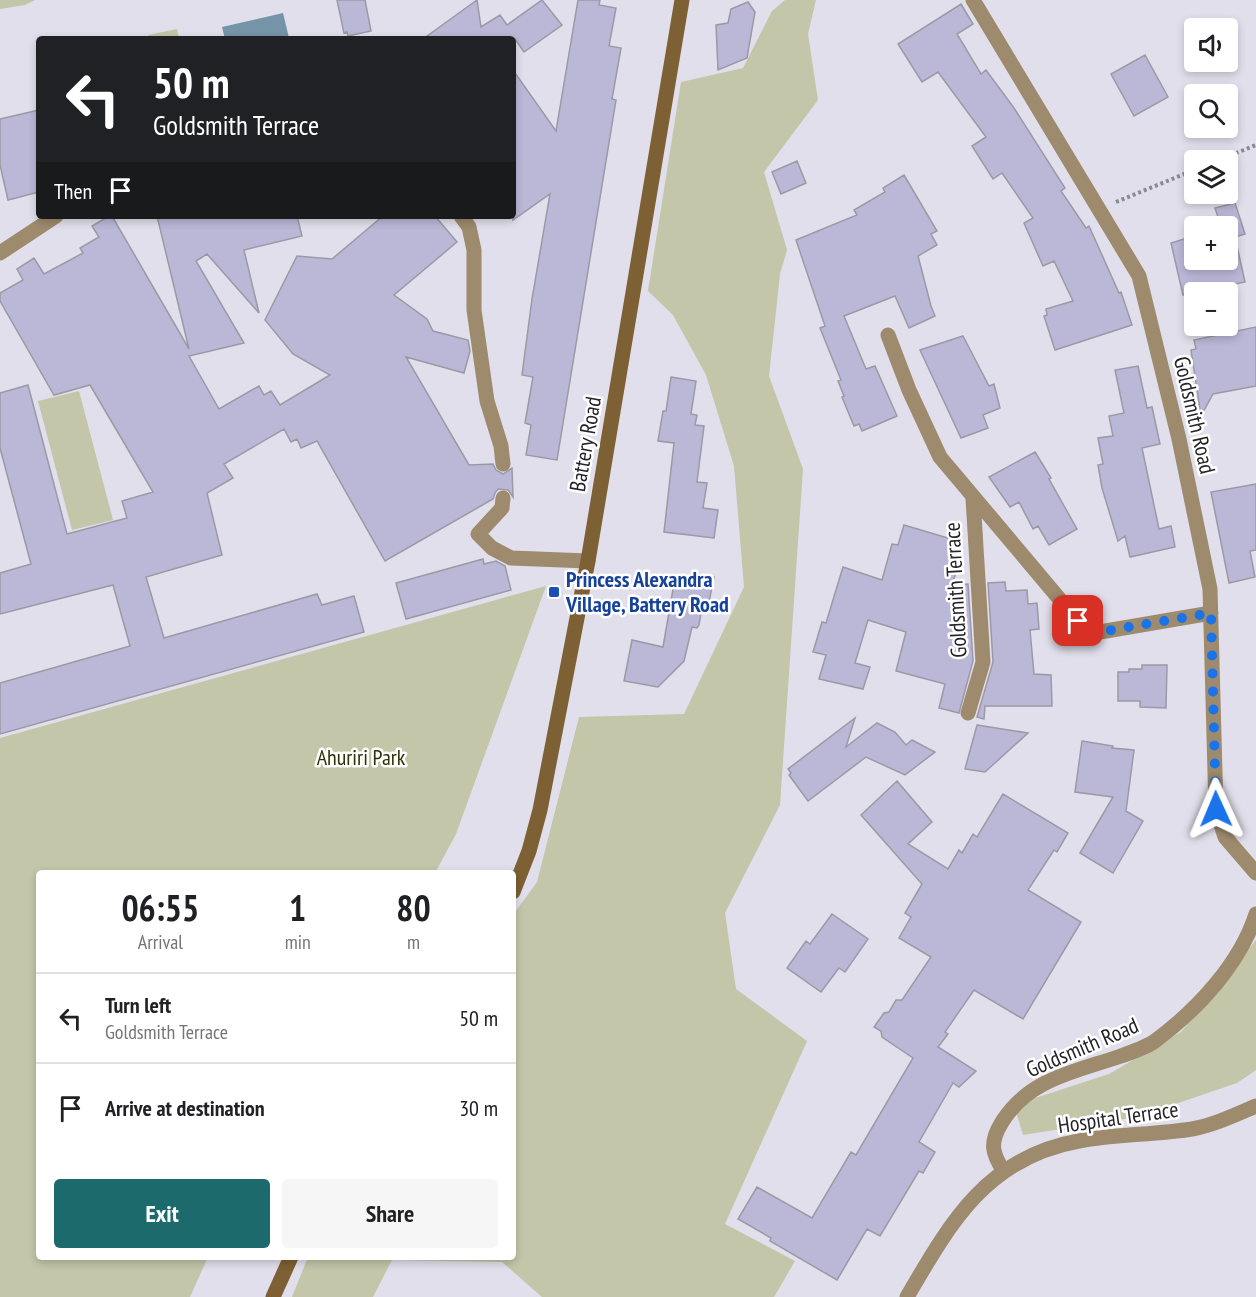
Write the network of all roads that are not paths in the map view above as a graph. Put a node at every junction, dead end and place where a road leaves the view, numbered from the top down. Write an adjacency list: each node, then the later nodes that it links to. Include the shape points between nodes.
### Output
1 (682, 0): 10 (street, Battery Road)
2 (973, 0): 11 (street, Goldsmith Road, via 1139,276 1179,439 1210,589)
3 (51, 219): 5 (street)
4 (463, 219): 7 (street, via 474,250 474,310 487,401)
5 (0, 253)
6 (888, 335): 9 (street, Goldsmith Terrace, via 932,442)
7 (503, 464)
8 (503, 498): 10 (street, via 502,508 478,534 492,548 511,558)
9 (973, 498): 11 (street, Goldsmith Terrace, via 1078,621 1092,630 1100,632); 12 (street, Goldsmith Terrace, via 983,662)
10 (588, 561): 14 (street, Battery Road, via 540,810)
11 (1211, 613): 13 (street, Goldsmith Road, via 1216,809 1225,837)
12 (968, 713)
13 (1256, 873)
14 (516, 884)
15 (1256, 914): 17 (street, Goldsmith Road, via 1226,970 1200,1001 1154,1042 1056,1077 1019,1100 994,1141 994,1156)
16 (1256, 1106): 17 (street, Hospital Terrace, via 1192,1129 1078,1141 1027,1158)
17 (1004, 1172): 20 (street, Hospital Terrace, via 988,1182 961,1212)
18 (290, 1260): 19 (street)
19 (273, 1297)
20 (907, 1297)

